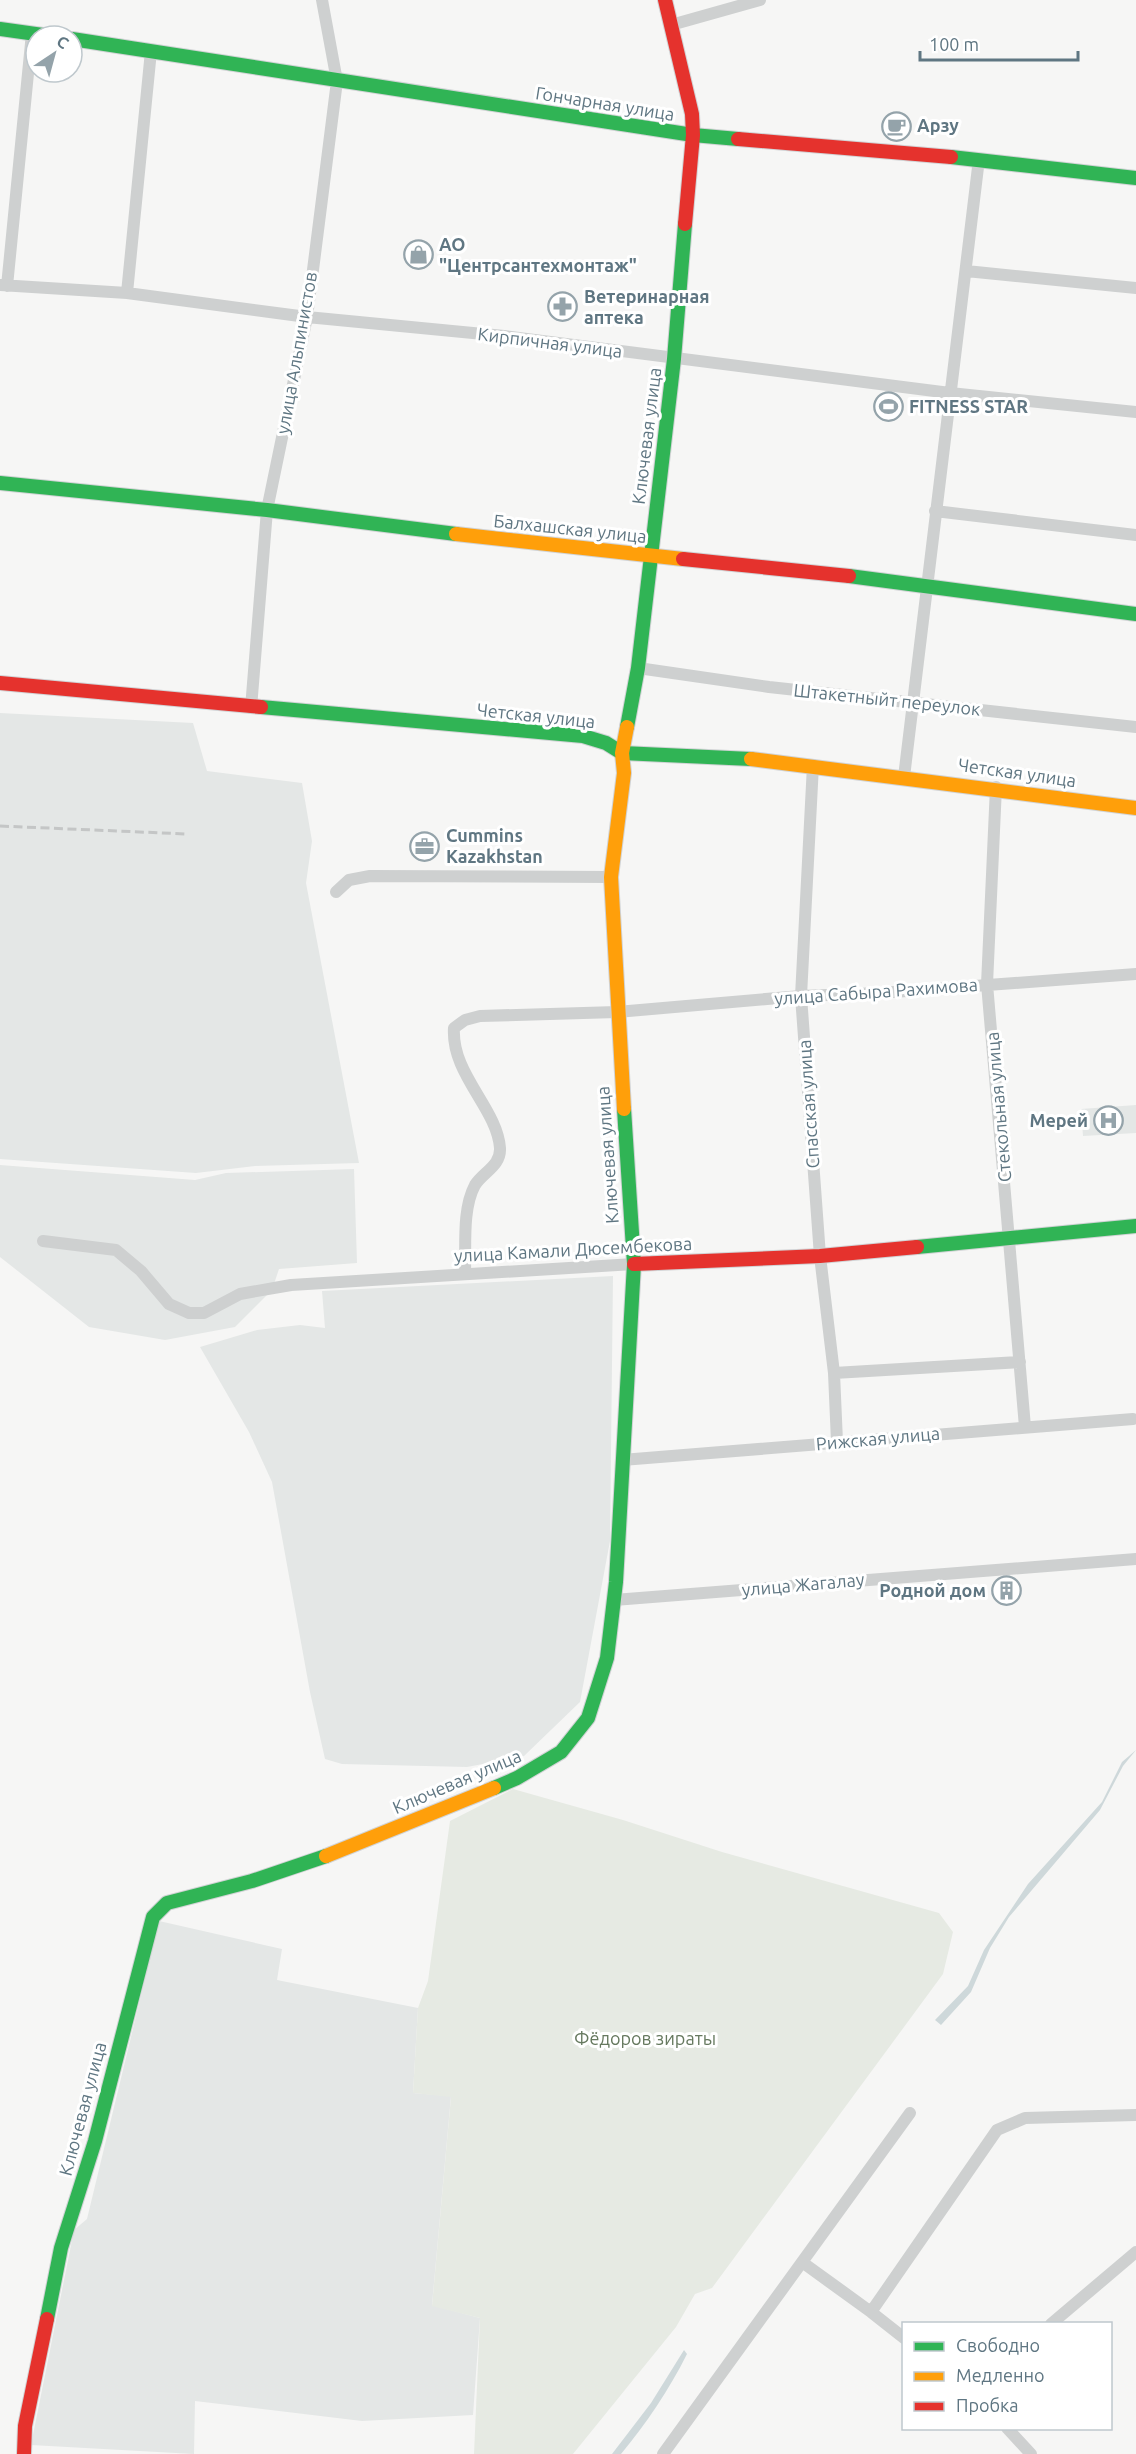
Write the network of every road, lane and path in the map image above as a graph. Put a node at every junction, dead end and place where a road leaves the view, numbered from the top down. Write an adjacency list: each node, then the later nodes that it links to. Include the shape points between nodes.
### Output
1 (322, 0): 9 (street, улица Альпинистов)
2 (665, 0): 4 (street, Ключевая улица)
3 (760, 0): 4 (street)
4 (671, 24): 11 (street, Ключевая улица, via 692,114)
5 (0, 28): 6 (street)
6 (24, 32)
7 (84, 41): 8 (street, Гончарная улица)
8 (151, 51): 9 (street, Гончарная улица); 17 (street)
9 (337, 81): 11 (street, Гончарная улица); 18 (street, улица Альпинистов)
10 (26, 84): 15 (street)
11 (693, 135): 12 (street, Гончарная улица); 19 (street, Ключевая улица)
12 (979, 159): 13 (street, Гончарная улица); 14 (street)
13 (1136, 178)
14 (966, 271): 16 (street); 20 (street)
15 (3, 286): 17 (street, Кирпичная улица)
16 (1136, 288)
17 (127, 293): 18 (street, Кирпичная улица)
18 (307, 317): 19 (street, Кирпичная улица, via 504,336); 23 (street, улица Альпинистов)
19 (674, 359): 20 (street, Кирпичная улица); 26 (street, Ключевая улица)
20 (950, 393): 21 (street, Кирпичная улица); 24 (street)
21 (1136, 412)
22 (0, 483): 23 (street, Балхашская улица)
23 (267, 510): 26 (street, Балхашская улица, via 453,535); 32 (street, улица Альпинистов)
24 (936, 511): 25 (street); 27 (street)
25 (1136, 535)
26 (650, 555): 27 (street, Балхашская улица); 29 (street, Ключевая улица)
27 (927, 585): 28 (street, Балхашская улица); 31 (street)
28 (1136, 614)
29 (638, 668): 31 (street, Штакетныйт переулок); 34 (street, Ключевая улица)
30 (0, 683): 32 (street, Четская улица)
31 (915, 702): 33 (street, Штакетныйт переулок); 36 (street)
32 (251, 708): 34 (street, Четская улица, via 583,736 606,742)
33 (1136, 727)
34 (622, 753): 35 (street, Четская улица, via 711,755); 39 (street, Ключевая улица, via 624,773)
35 (813, 765): 36 (street, Четская улица); 43 (street, Спасская улица)
36 (904, 777): 37 (street, Четская улица)
37 (996, 787): 38 (street, Четская улица); 42 (street, Стекольная улица)
38 (1136, 808)
39 (611, 877): 40 (street, via 370,876 349,880); 44 (street, Ключевая улица)
40 (336, 892)
41 (1136, 974): 42 (street, улица Сабыра Рахимова)
42 (987, 984): 43 (street, улица Сабыра Рахимова); 46 (street, Стекольная улица)
43 (801, 996): 44 (street, улица Сабыра Рахимова); 48 (street, Спасская улица)
44 (617, 1012): 49 (street, Ключевая улица); 50 (street, улица Сабыра Рахимова, via 480,1016 454,1028 457,1057 500,1148 498,1160 475,1185 469,1206)
45 (1136, 1226): 46 (street, улица Камали Дюсембекова)
46 (1010, 1239): 48 (street, улица Камали Дюсембекова); 51 (street, Стекольная улица)
47 (43, 1241): 50 (street, улица Камали Дюсембекова, via 116,1250 141,1271 169,1304 189,1313 204,1313 240,1294 291,1285)
48 (820, 1256): 49 (street, улица Камали Дюсембекова); 52 (street, Спасская улица)
49 (634, 1264): 50 (street, улица Камали Дюсембекова); 56 (street, Ключевая улица)
50 (465, 1273)
51 (1020, 1362): 52 (street); 54 (street, Стекольная улица)
52 (834, 1373): 55 (street, Спасская улица)
53 (1133, 1419): 54 (street, Рижская улица)
54 (1025, 1427): 55 (street, Рижская улица)
55 (837, 1442): 56 (street, Рижская улица)
56 (622, 1460): 58 (street, Ключевая улица)
57 (1136, 1559): 58 (street, улица Жагалау)
58 (614, 1600): 67 (street, Ключевая улица, via 607,1658 588,1718 561,1752 517,1778 348,1848 252,1881 167,1903 153,1917 95,2142 61,2248 25,2426)
59 (910, 2113): 62 (street)
60 (1136, 2115): 63 (street, via 1025,2118 997,2130)
61 (1136, 2252): 64 (street)
62 (802, 2262): 63 (street); 68 (street)
63 (871, 2312): 65 (street)
64 (1053, 2322)
65 (902, 2337)
66 (1009, 2430): 69 (street)
67 (24, 2454)
68 (663, 2454)
69 (1031, 2454)

